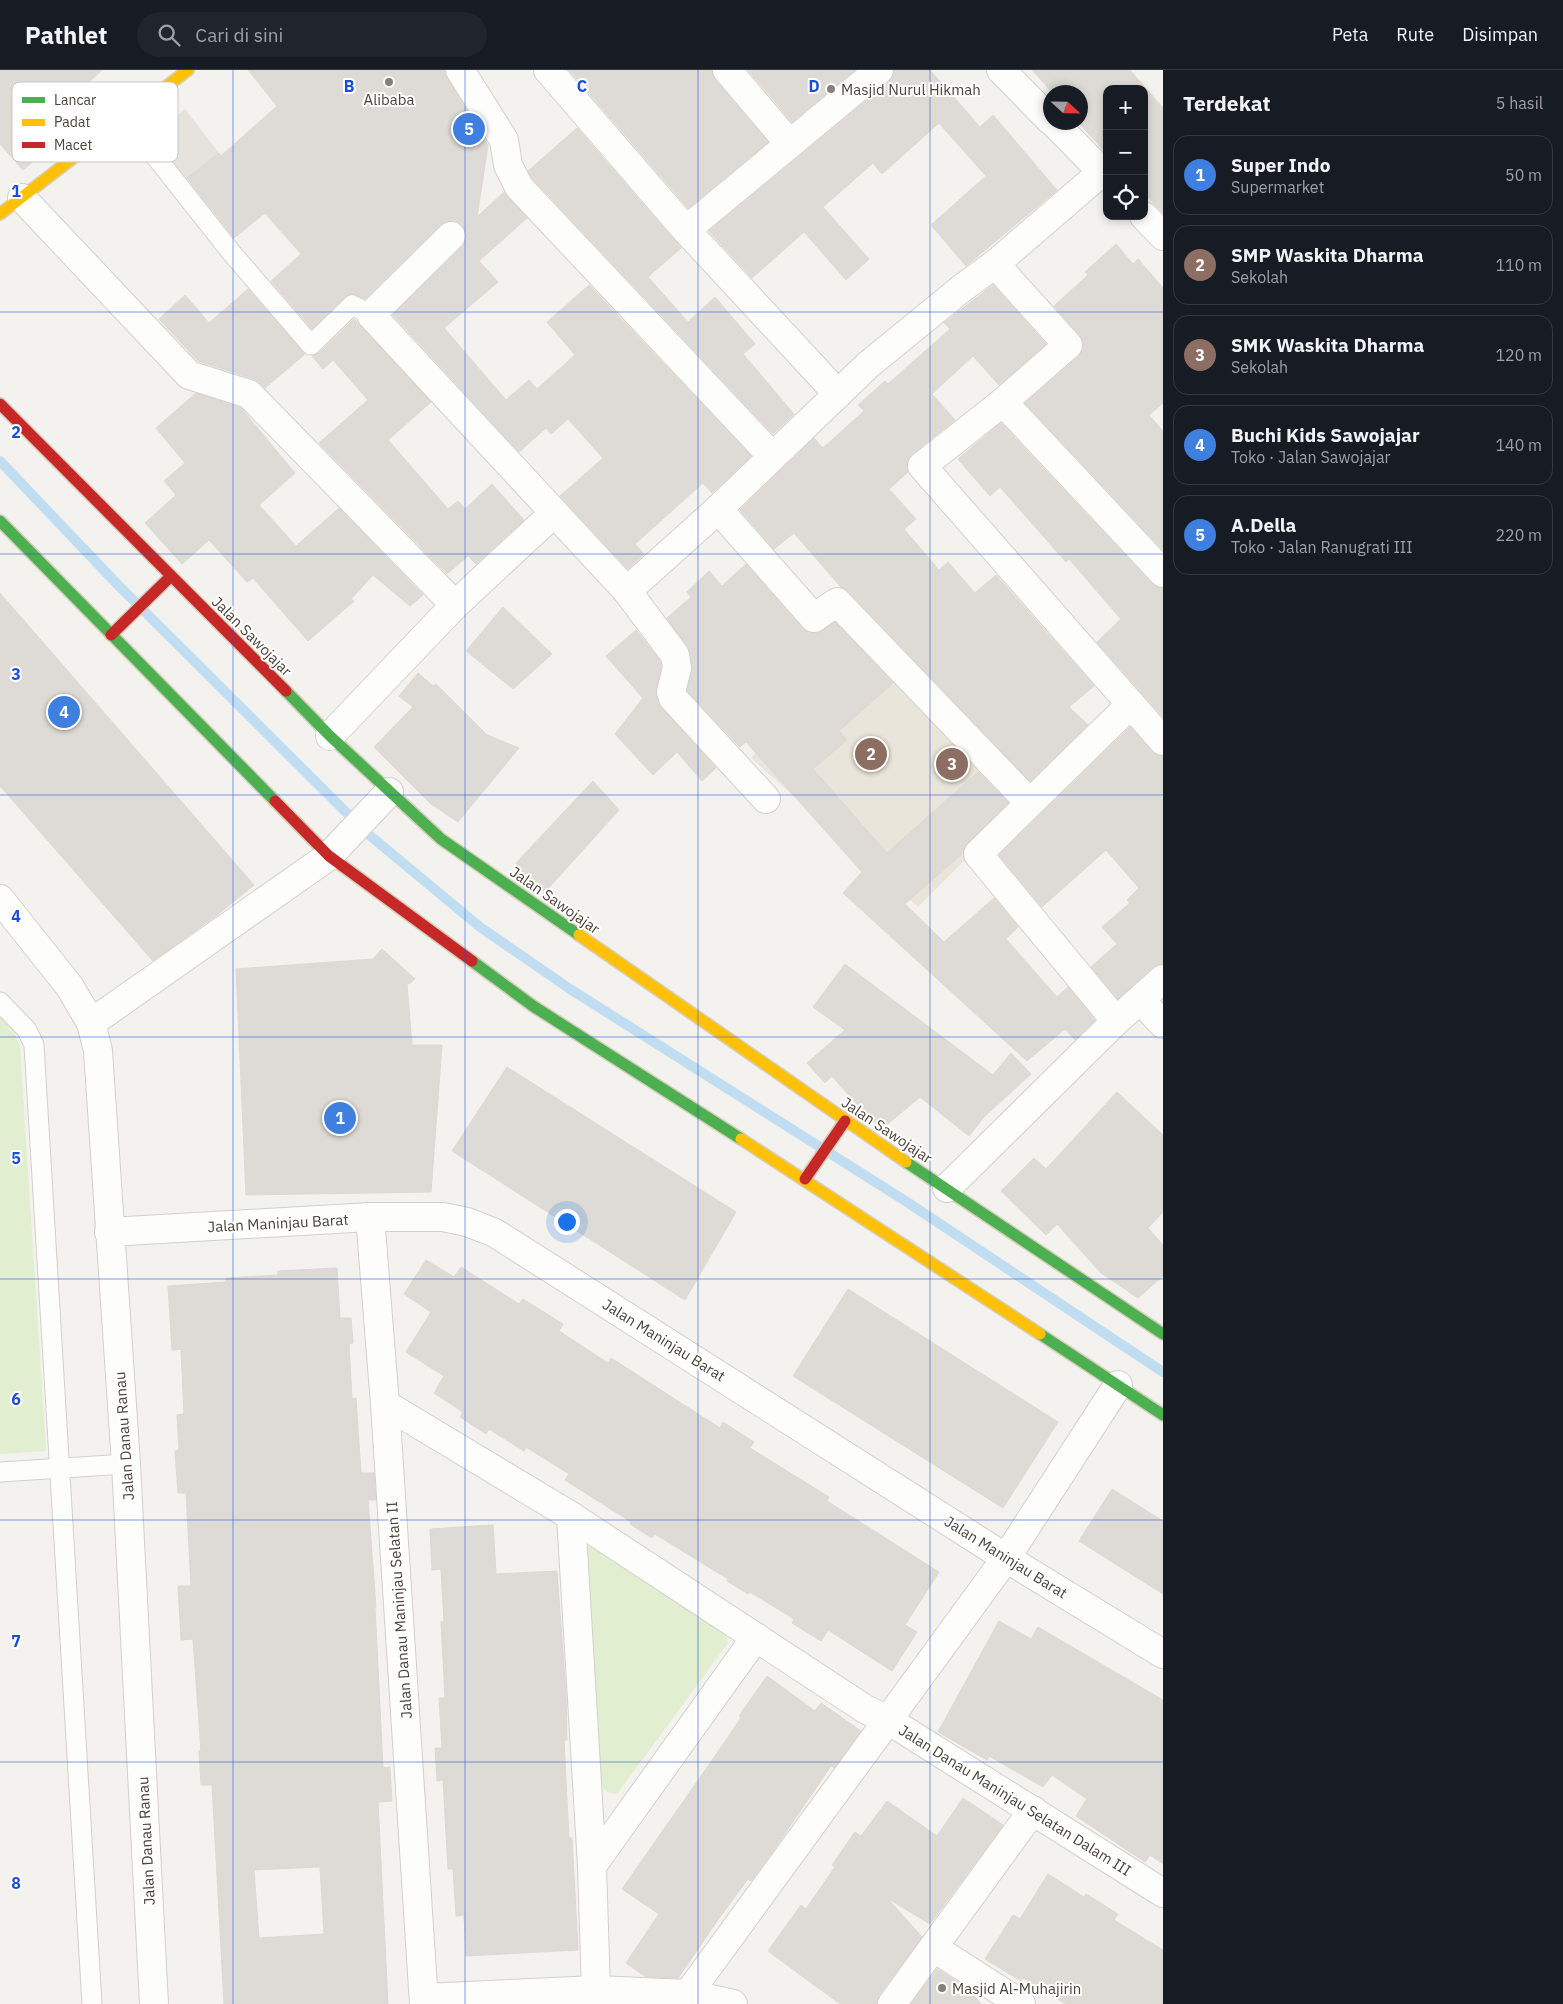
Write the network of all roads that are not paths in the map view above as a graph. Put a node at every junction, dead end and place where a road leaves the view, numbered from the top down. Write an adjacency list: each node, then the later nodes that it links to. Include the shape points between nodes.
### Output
1 (188, 70): 7 (main road)
2 (460, 70): 26 (street, via 504,140 508,165 519,187)
3 (548, 70): 18 (street)
4 (727, 70): 10 (street)
5 (879, 70): 10 (street)
6 (1001, 70): 8 (street)
7 (173, 82)
8 (1043, 112)
9 (1061, 130): 13 (street)
10 (789, 143): 18 (street)
11 (69, 162): 15 (main road)
12 (160, 162): 22 (lane, via 230,252 311,345 352,306)
13 (1103, 174)
14 (1103, 176): 21 (street)
15 (22, 198): 16 (main road); 33 (street, via 189,375 249,394)
16 (0, 214)
17 (1148, 220): 20 (street)
18 (686, 230): 23 (street)
19 (451, 236): 22 (street)
20 (1163, 236)
21 (995, 264): 23 (street, via 868,365); 24 (street, via 1068,345)
22 (371, 315): 28 (street)
23 (838, 394): 26 (street)
24 (1003, 402): 30 (street); 35 (street, via 922,466)
25 (0, 404): 31 (main road, Jalan Sawojajar)
26 (772, 456): 27 (street)
27 (718, 509): 32 (street); 40 (street, via 814,618 837,602)
28 (554, 513): 32 (street); 33 (street)
29 (0, 522): 34 (main road)
30 (1163, 573)
31 (170, 576): 34 (main road); 36 (main road, Jalan Sawojajar)
32 (627, 591): 39 (street, via 675,655 678,668 671,692 673,698)
33 (455, 605): 36 (street)
34 (111, 635): 41 (main road)
35 (1131, 704): 37 (street); 40 (street)
36 (330, 736): 38 (main road, Jalan Sawojajar)
37 (1163, 741)
38 (390, 792): 41 (street); 49 (main road, Jalan Sawojajar, via 441,839)
39 (766, 799)
40 (1029, 802): 46 (street, via 978,854)
41 (333, 851): 47 (street); 50 (main road, via 534,1006)
42 (0, 900): 47 (street, Jalan Danau Ranau, via 70,988)
43 (1163, 979): 44 (street)
44 (1140, 1000): 46 (street); 48 (street)
45 (0, 1002): 59 (lane, via 27,1030 34,1045)
46 (1116, 1021): 51 (street)
47 (91, 1023): 53 (street, Jalan Danau Ranau, via 98,1051)
48 (1163, 1024)
49 (845, 1121): 50 (main road); 51 (main road, Jalan Sawojajar)
50 (805, 1180): 55 (main road)
51 (947, 1188): 54 (main road, Jalan Sawojajar)
52 (370, 1217): 53 (street, Jalan Maninjau Barat); 56 (street, Jalan Danau Maninjau Selatan II); 62 (street, Jalan Maninjau Barat, via 442,1217 495,1233)
53 (109, 1232): 58 (street, Jalan Danau Ranau)
54 (1163, 1334)
55 (1118, 1385): 57 (main road); 62 (street)
56 (385, 1404): 61 (street, Jalan Danau Maninjau Selatan Dalam III); 72 (street, Jalan Danau Maninjau Selatan II)
57 (1163, 1415)
58 (126, 1464): 59 (lane); 74 (street, Jalan Danau Ranau)
59 (60, 1468): 60 (lane); 73 (lane)
60 (0, 1472)
61 (571, 1516): 63 (street, Jalan Danau Maninjau Selatan Dalam III); 67 (street)
62 (1006, 1558): 64 (street, Jalan Maninjau Barat); 65 (street)
63 (756, 1637): 65 (street, Jalan Danau Maninjau Selatan Dalam III); 67 (street)
64 (1163, 1654)
65 (876, 1715): 66 (street, Jalan Danau Maninjau Selatan Dalam III); 71 (street)
66 (1033, 1810): 68 (street, Jalan Danau Maninjau Selatan Dalam III); 69 (street)
67 (592, 1866): 70 (street)
68 (1163, 1893)
69 (934, 1948): 76 (street); 77 (street)
70 (596, 1990): 71 (street); 72 (street)
71 (688, 1994): 75 (street)
72 (424, 2001)
73 (92, 2004)
74 (154, 2004)
75 (733, 2004)
76 (892, 2004)
77 (1021, 2004)

